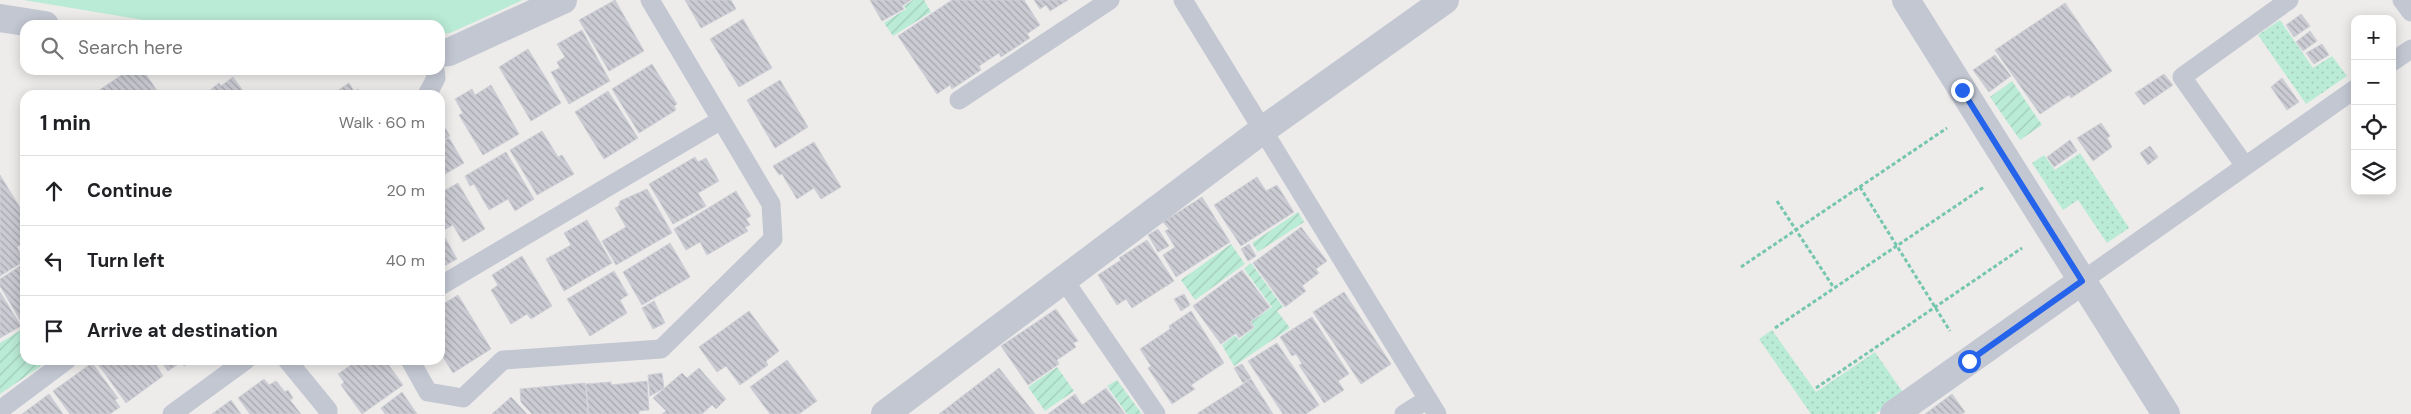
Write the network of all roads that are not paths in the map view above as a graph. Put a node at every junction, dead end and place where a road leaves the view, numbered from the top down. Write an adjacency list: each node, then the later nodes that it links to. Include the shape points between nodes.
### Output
1 (563, 0): 13 (street)
2 (650, 0): 19 (lane)
3 (1110, 0): 18 (lane)
4 (1183, 0): 20 (lane)
5 (1444, 0): 20 (street)
6 (1906, 0): 23 (street)
7 (2289, 0): 21 (lane, via 2182,77)
8 (2402, 0): 9 (lane)
9 (2411, 12)
10 (0, 18): 11 (street)
11 (20, 21)
12 (2411, 49): 14 (lane)
13 (445, 52)
14 (2395, 60)
15 (436, 75): 16 (lane)
16 (430, 90)
17 (2351, 91): 21 (lane)
18 (959, 100)
19 (721, 120): 24 (lane); 28 (lane, via 771,204 773,238 661,349 503,360 464,398 428,392)
20 (1264, 129): 22 (street); 29 (lane)
21 (2246, 166): 23 (lane)
22 (1064, 280): 33 (street); 34 (lane)
23 (2082, 281): 36 (street); 37 (street)
24 (445, 283)
25 (60, 365): 30 (lane)
26 (239, 365): 31 (lane)
27 (291, 365): 32 (lane)
28 (413, 365)
29 (1432, 406): 35 (lane)
30 (0, 410)
31 (172, 414)
32 (328, 414)
33 (885, 414)
34 (1156, 414)
35 (1404, 414)
36 (1894, 414)
37 (2166, 414)

